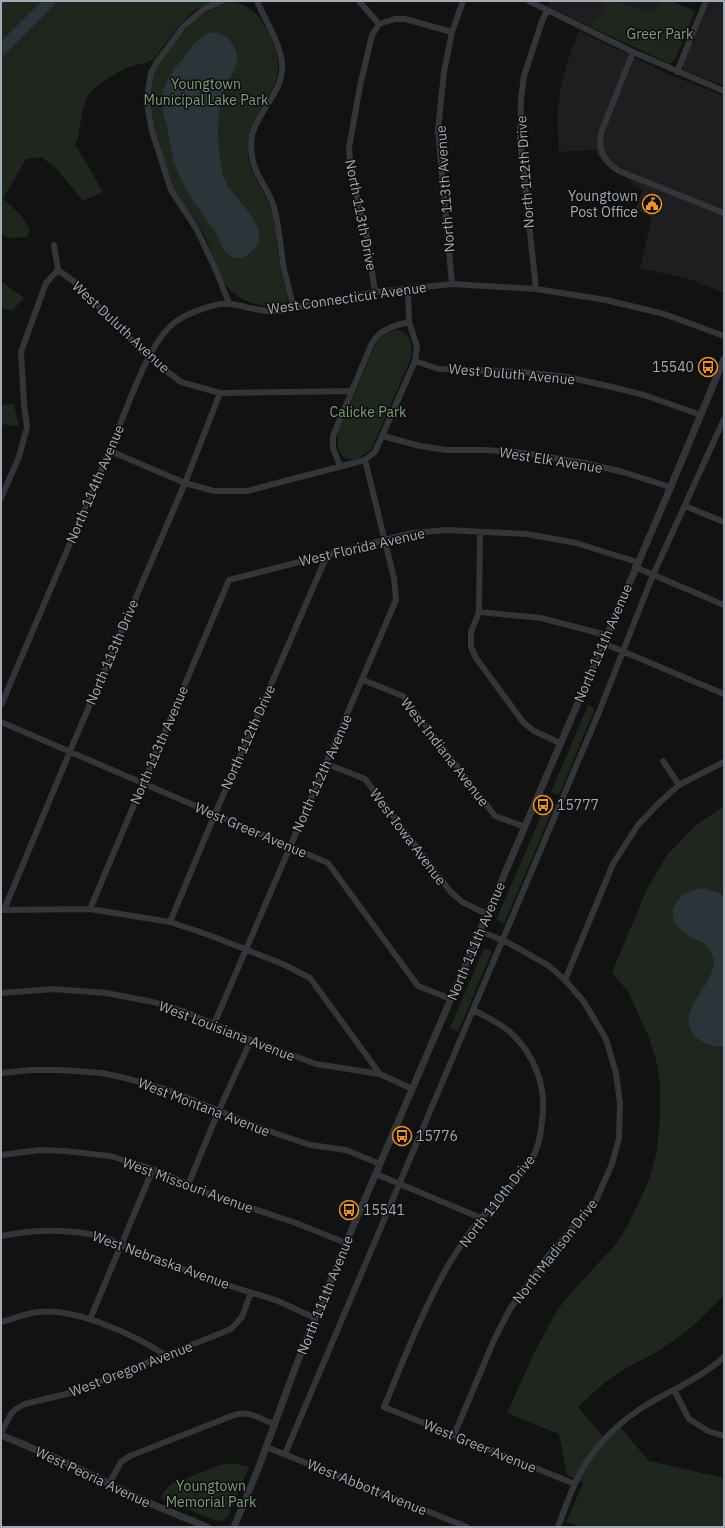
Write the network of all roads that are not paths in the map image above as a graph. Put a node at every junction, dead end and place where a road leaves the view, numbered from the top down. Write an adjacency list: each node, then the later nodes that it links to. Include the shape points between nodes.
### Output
1 (222, 1): 20 (street, via 192,18 156,62 151,73 147,104 152,131 171,190 196,228)
2 (257, 1): 21 (street, via 281,51 283,65 280,82 252,135 252,157 277,216 283,264)
3 (359, 1): 8 (street)
4 (463, 1): 9 (street, North 113th Avenue)
5 (529, 1): 7 (street)
6 (706, 1): 11 (street)
7 (547, 11): 10 (street); 18 (street, North 112th Drive, via 526,70 521,99 520,139)
8 (379, 24): 9 (street, via 394,19 405,19); 19 (street, North 113th Drive, via 370,40 349,148 351,172 367,238)
9 (452, 32): 16 (street, North 113th Avenue, via 444,72 438,130)
10 (633, 52): 11 (street); 13 (street, via 601,133 599,142 602,155 619,171)
11 (677, 72): 12 (street)
12 (724, 91)
13 (724, 213)
14 (54, 245): 15 (street)
15 (58, 270): 24 (street, West Duluth Avenue, via 76,283); 37 (street, via 46,283 21,352 27,427 20,457)
16 (452, 284): 17 (street, West Connecticut Avenue); 18 (street, West Connecticut Avenue)
17 (408, 289): 19 (street, West Connecticut Avenue); 22 (street)
18 (536, 289): 23 (street, West Connecticut Avenue, via 606,300 664,314)
19 (375, 292): 21 (street, West Connecticut Avenue)
20 (229, 303): 21 (street, West Connecticut Avenue, via 264,311); 24 (street, North 114th Avenue, via 198,310 174,323)
21 (294, 308)
22 (409, 322): 26 (street, via 417,346); 27 (street, via 387,328 377,336)
23 (724, 336)
24 (148, 357): 28 (street, West Duluth Avenue, via 181,382); 32 (street, North 114th Avenue)
25 (724, 359): 29 (street, North 111th Avenue)
26 (415, 361): 29 (street, West Duluth Avenue, via 439,369 522,372 568,377 644,395); 31 (street)
27 (351, 391): 28 (street, West Duluth Avenue); 34 (street, via 333,436 333,448)
28 (220, 393): 35 (street, North 113th Drive)
29 (701, 415): 36 (street, North 111th Avenue)
30 (724, 419): 38 (street, North 111th Avenue)
31 (383, 436): 33 (street, via 375,452); 36 (street, West Elk Avenue, via 446,450 524,453 584,463)
32 (110, 451): 35 (street); 53 (street, North 114th Avenue)
33 (364, 460): 34 (street); 41 (street, North 112th Avenue)
34 (340, 466): 35 (street, via 247,491 214,491)
35 (185, 483): 56 (street, North 113th Drive)
36 (670, 487): 43 (street, North 111th Avenue)
37 (1, 498)
38 (685, 506): 39 (street); 44 (street, North 111th Avenue)
39 (724, 522)
40 (480, 532): 41 (street, West Florida Avenue, via 446,530); 43 (street, West Florida Avenue, via 527,534 576,543); 47 (street)
41 (385, 539): 42 (street, West Florida Avenue); 51 (street, North 112th Avenue, via 396,600)
42 (328, 553): 45 (street, West Florida Avenue); 62 (street, North 112th Drive)
43 (636, 565): 44 (street, West Florida Avenue); 48 (street, North 111th Avenue)
44 (653, 575): 46 (street, West Florida Avenue); 50 (street, North 111th Avenue)
45 (229, 580): 60 (street, North 113th Avenue)
46 (724, 605)
47 (479, 612): 48 (street, via 541,618); 55 (street, via 471,632 471,647 476,658 523,722 534,731)
48 (606, 635): 49 (street, North 111th Avenue)
49 (603, 643): 50 (street); 55 (street, North 111th Avenue)
50 (623, 652): 52 (street); 70 (street, North 111th Avenue)
51 (363, 680): 59 (street, North 112th Avenue); 63 (street, West Indiana Avenue, via 402,696 495,816)
52 (724, 694)
53 (1, 705)
54 (1, 722): 56 (street, West Greer Avenue)
55 (560, 743): 63 (street, North 111th Avenue)
56 (69, 752): 60 (street, West Greer Avenue); 66 (street, North 113th Drive)
57 (663, 761): 61 (street)
58 (724, 762): 61 (street)
59 (327, 764): 64 (street, North 112th Avenue); 67 (street, West Iowa Avenue, via 365,779 450,891 462,902)
60 (143, 784): 62 (street, West Greer Avenue); 65 (street, North 113th Avenue)
61 (680, 785): 72 (street, via 659,802 638,825 613,864)
62 (214, 814): 64 (street, West Greer Avenue); 68 (street, North 112th Drive)
63 (525, 827): 67 (street, North 111th Avenue)
64 (290, 846): 71 (street, North 112th Avenue); 74 (street, West Greer Avenue, via 328,863 418,986)
65 (90, 909): 66 (street); 68 (street)
66 (2, 910)
67 (488, 914): 69 (street, North 111th Avenue)
68 (170, 922): 71 (street)
69 (480, 931): 70 (street, North Madison Drive); 74 (street, North 111th Avenue)
70 (502, 940): 72 (street, North Madison Drive, via 549,966); 75 (street, North 111th Avenue)
71 (247, 949): 76 (street, North 112th Avenue); 79 (street, via 285,964 310,978)
72 (565, 980): 102 (street, North Madison Drive, via 584,1002 606,1039 616,1074 620,1103 618,1138 612,1164 596,1200 545,1260 510,1309 494,1340)
73 (1, 994): 76 (street, West Louisiana Avenue, via 53,989 106,993 153,1002)
74 (451, 999): 80 (street, North 111th Avenue)
75 (473, 1010): 86 (street, North 111th Avenue); 88 (street, North 110th Drive, via 509,1031 530,1056 539,1075 544,1108 540,1135 532,1158)
76 (214, 1024): 77 (street, West Louisiana Avenue)
77 (251, 1040): 79 (street, West Louisiana Avenue, via 316,1064); 81 (street)
78 (1, 1073): 81 (street, West Montana Avenue, via 44,1069 102,1073 156,1086)
79 (380, 1074): 80 (street, West Louisiana Avenue)
80 (412, 1088): 83 (street, North 111th Avenue)
81 (219, 1110): 83 (street, West Montana Avenue, via 310,1145 346,1150); 87 (street)
82 (1, 1155): 84 (street, West Missouri Avenue, via 40,1150 87,1153 110,1156)
83 (380, 1164): 85 (street, North 111th Avenue)
84 (153, 1170): 87 (street, West Missouri Avenue); 91 (street)
85 (376, 1174): 86 (street); 90 (street, North 111th Avenue)
86 (399, 1184): 88 (street); 105 (street, North 111th Avenue)
87 (188, 1185): 90 (street, West Missouri Avenue)
88 (481, 1218): 99 (street, North 110th Drive, via 438,1285 418,1325)
89 (1, 1236): 91 (street, West Nebraska Avenue, via 24,1231 56,1229 89,1234)
90 (346, 1243): 93 (street, North 111th Avenue)
91 (121, 1244): 92 (street, West Nebraska Avenue, via 202,1277); 94 (street)
92 (251, 1292): 93 (street, West Nebraska Avenue); 96 (street, West Oregon Avenue, via 242,1316 231,1329)
93 (315, 1318): 100 (street, North 111th Avenue)
94 (90, 1319): 95 (street, via 62,1312 40,1312); 96 (street, via 148,1344)
95 (1, 1322)
96 (165, 1356): 101 (street, West Oregon Avenue, via 74,1392 24,1404 11,1414)
97 (724, 1357): 98 (street, via 714,1366)
98 (674, 1390): 103 (street, via 690,1419 708,1431); 107 (street, via 621,1424 595,1450)
99 (384, 1407): 102 (street, West Greer Avenue)
100 (274, 1425): 104 (street, North 111th Avenue); 106 (street, via 248,1413 239,1413 130,1456 121,1462)
101 (1, 1434): 106 (street, West Peoria Avenue)
102 (454, 1435): 107 (street, West Greer Avenue)
103 (724, 1436)
104 (266, 1447): 105 (street, West Abbott Avenue); 109 (street, North 111th Avenue)
105 (284, 1454): 110 (street, West Abbott Avenue)
106 (109, 1484): 108 (street, West Peoria Avenue)
107 (575, 1484): 111 (street)
108 (207, 1527)
109 (234, 1527)
110 (468, 1527)
111 (558, 1527)

